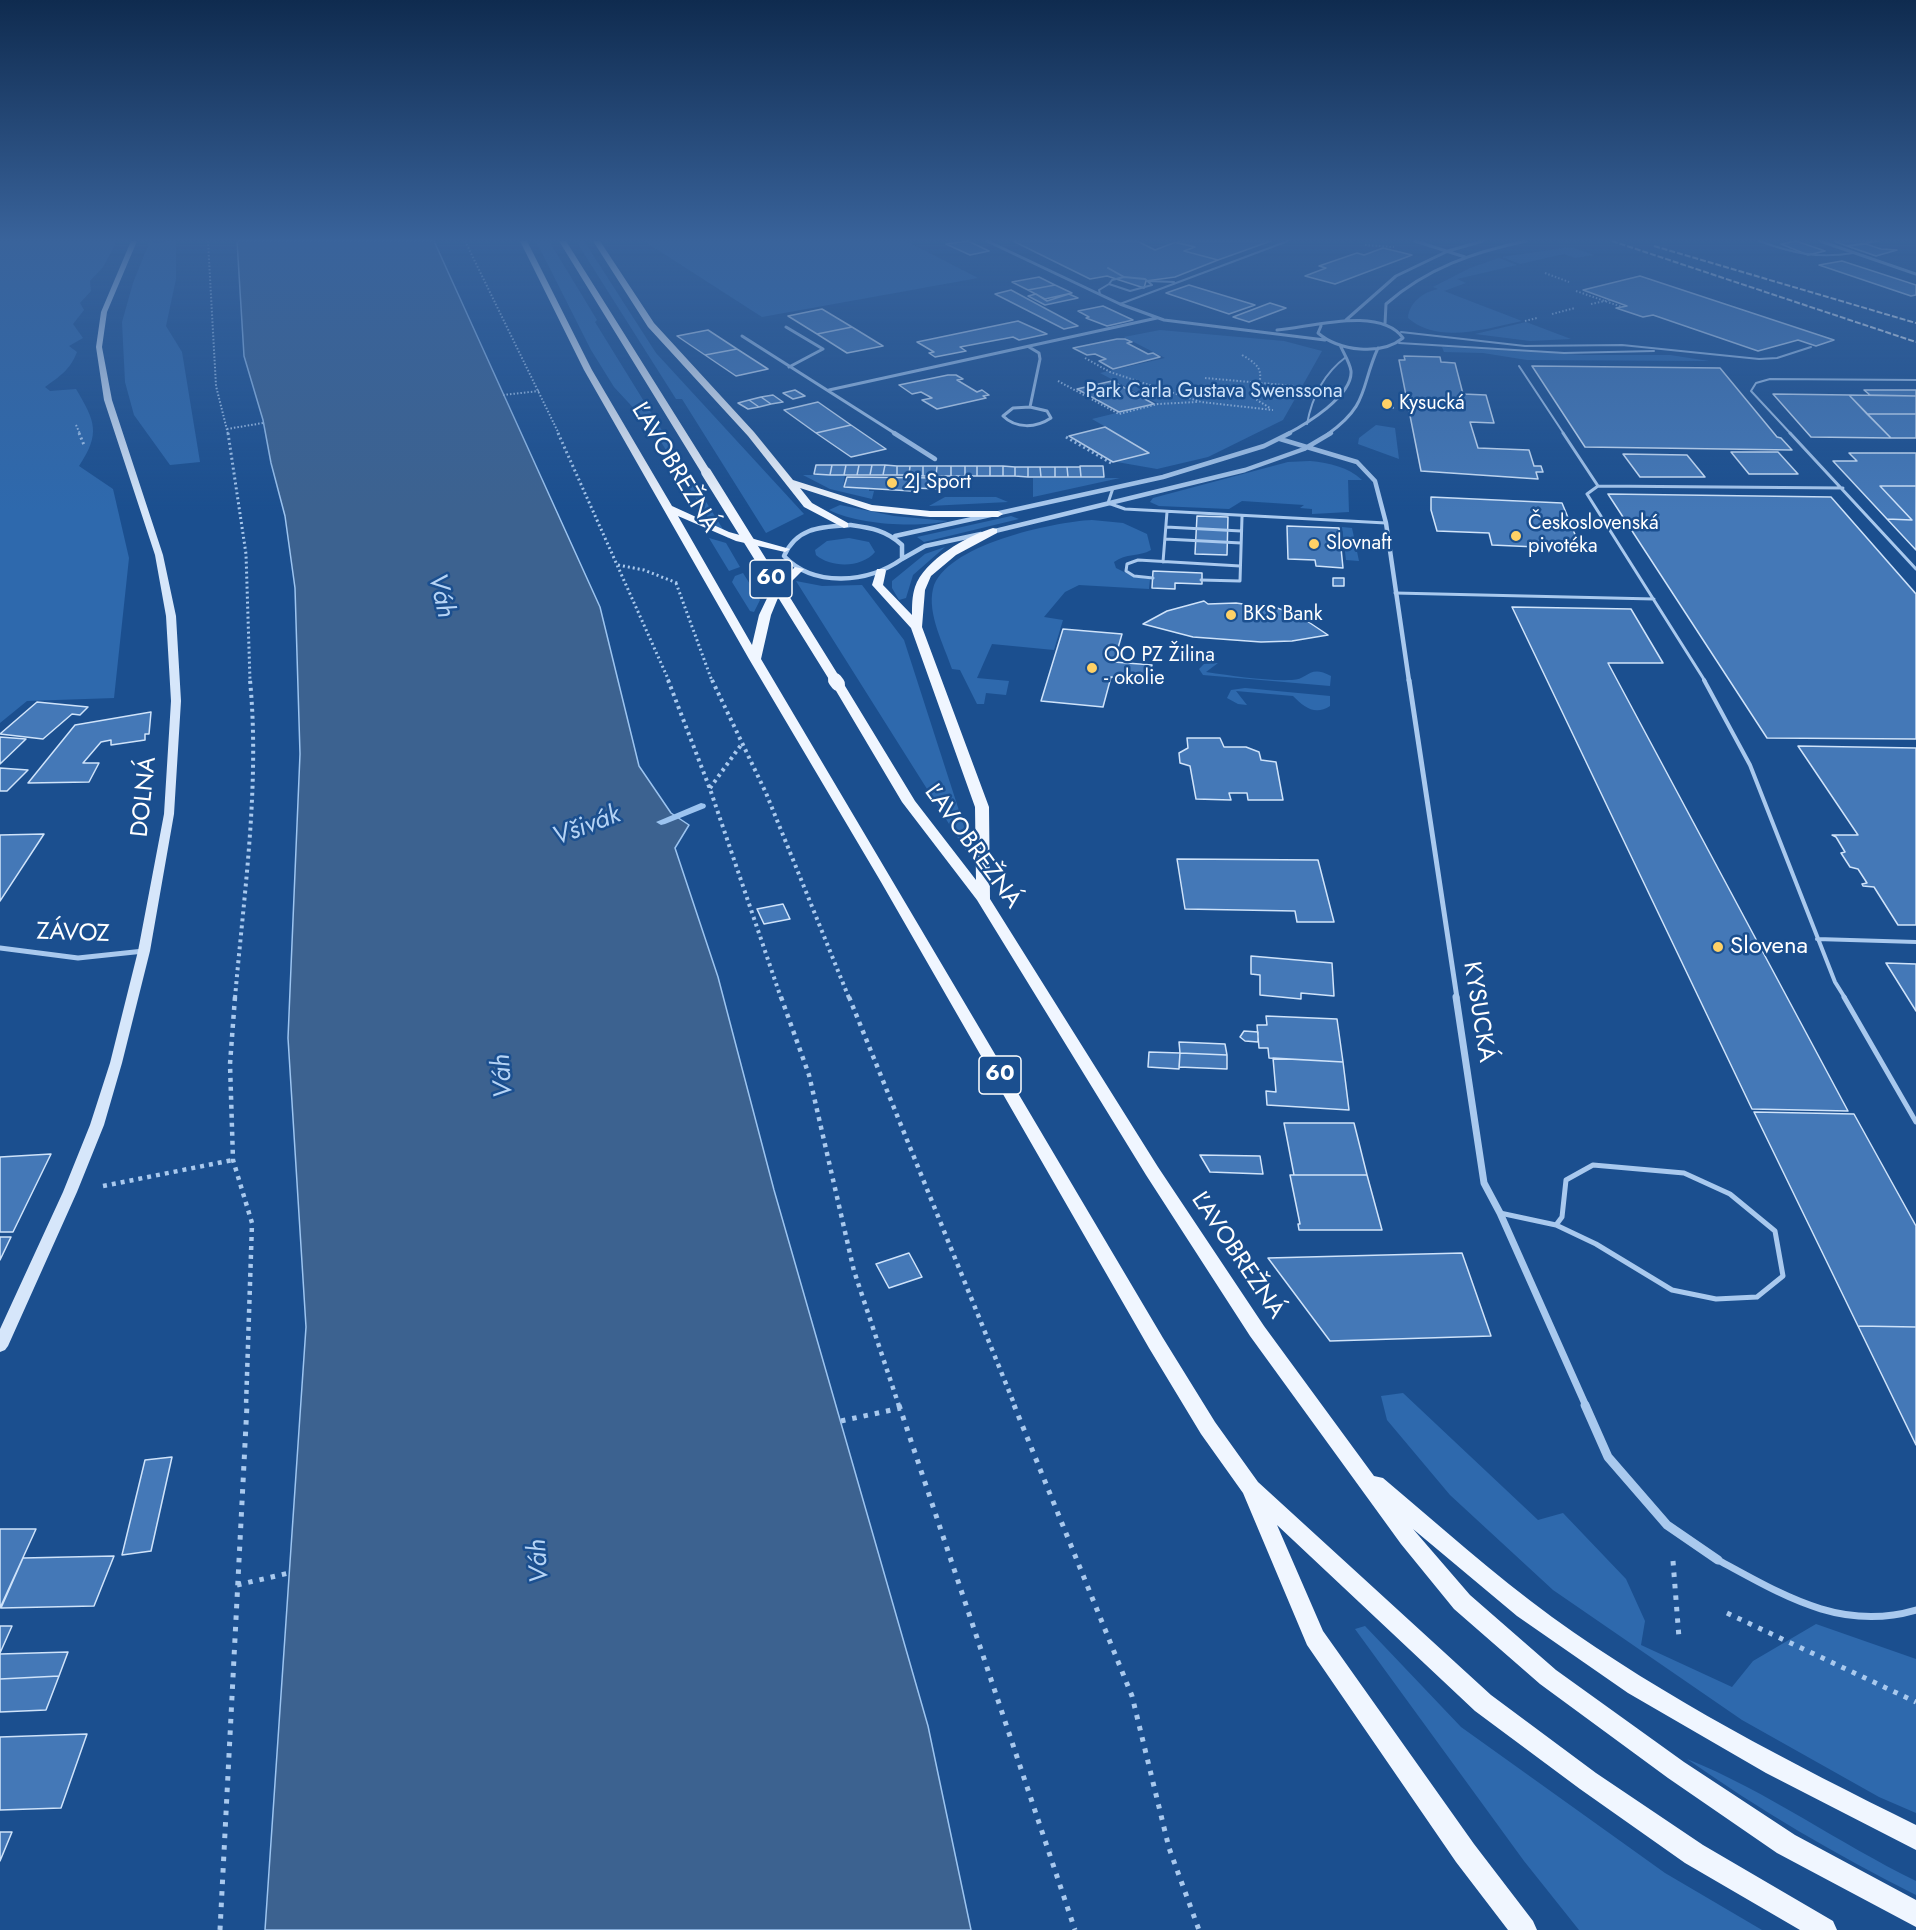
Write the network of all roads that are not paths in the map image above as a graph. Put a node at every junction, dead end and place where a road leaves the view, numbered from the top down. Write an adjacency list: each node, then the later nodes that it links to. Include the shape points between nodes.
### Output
1 (101, 331): 62 (main road, DOLNÁ, via 99,347 108,400 159,555 171,616 176,701 169,814)
2 (568, 331): 33 (main road, ĽAVOBREŽNÁ / 60)
3 (618, 331): 58 (main road, ĽAVOBREŽNÁ / 60, bridge, via 909,802)
4 (657, 331): 28 (main road)
5 (793, 331): 20 (street, via 823,349)
6 (1099, 331): 14 (street)
7 (1259, 331): 11 (street)
8 (1319, 331): 11 (street)
9 (1401, 332): 12 (street, via 1403,338); 17 (lane, via 1525,346 1622,345)
10 (742, 336): 20 (street)
11 (1325, 340): 13 (street)
12 (1399, 343): 16 (street); 17 (lane, via 1564,353)
13 (1340, 345): 16 (street); 18 (street)
14 (1028, 347): 22 (street); 23 (street, via 1039,353 1040,359)
15 (1810, 347): 17 (lane, via 1777,358 1759,359)
16 (1378, 348): 26 (street, via 1364,394 1355,409 1333,430)
17 (1669, 350)
18 (1346, 357): 24 (lane, via 1334,365 1322,383 1309,408); 24 (street, via 1351,370 1343,392)
19 (1519, 366): 29 (lane)
20 (789, 367): 22 (street)
21 (1916, 380): 31 (lane, via 1770,379 1756,383 1751,391)
22 (829, 390): 27 (street)
23 (1030, 407): 23 (street, via 1013,408 1003,416 1022,425 1040,424 1051,418 1047,411)
24 (1307, 424): 25 (street)
25 (1280, 439): 26 (street, KYSUCKÁ); 30 (street, via 1212,464)
26 (1305, 446): 32 (street, via 1238,472); 37 (street, KYSUCKÁ, via 1367,468 1378,482)
27 (935, 459)
28 (790, 482): 35 (main road, via 871,507 930,514); 38 (main road, via 808,505)
29 (1598, 486): 31 (lane); 55 (lane, via 1587,494)
30 (1113, 488): 32 (lane); 35 (street)
31 (1843, 488): 50 (lane)
32 (1108, 503): 34 (lane, via 1125,509); 40 (street)
33 (670, 508): 45 (main road, via 717,532); 57 (main road, ĽAVOBREŽNÁ / 60)
34 (1167, 512): 36 (lane); 39 (lane)
35 (998, 514): 42 (street)
36 (1242, 517): 37 (lane); 41 (lane)
37 (1386, 524): 54 (street, KYSUCKÁ)
38 (844, 525): 42 (street, via 873,528); 45 (street, via 799,535)
39 (1166, 527): 41 (lane); 43 (lane)
40 (993, 531): 46 (street, via 920,548); 56 (main road, via 930,570 921,586)
41 (1241, 531): 44 (lane)
42 (895, 536): 46 (street, via 905,551)
43 (1165, 539): 44 (lane); 47 (lane)
44 (1241, 543): 48 (lane)
45 (784, 549): 49 (street, via 789,563)
46 (902, 558): 51 (street)
47 (1163, 562): 48 (lane); 52 (lane, via 1138,560 1127,564 1126,571 1134,576)
48 (1240, 566): 53 (lane, via 1240,581)
49 (799, 569): 51 (street, via 829,577); 57 (main road, via 775,592 765,615)
50 (1916, 569)
51 (881, 571): 56 (main road, via 877,585)
52 (1153, 578)
53 (1202, 580)
54 (1395, 593): 55 (lane); 64 (street, KYSUCKÁ, via 1484,1183)
55 (1654, 599): 59 (lane, via 1750,765)
56 (916, 627): 58 (main road, via 982,807)
57 (756, 659): 68 (main road, ĽAVOBREŽNÁ / 60, via 1156,1343 1208,1428)
58 (982, 899): 67 (main road, ĽAVOBREŽNÁ / 60, via 1257,1331)
59 (1817, 939): 60 (lane); 63 (lane, via 1835,982)
60 (1916, 942)
61 (0, 948): 62 (street, ZÁVOZ, via 78,958)
62 (144, 951): 66 (main road, DOLNÁ, via 97,1125)
63 (1916, 1122)
64 (1500, 1213): 65 (lane); 69 (street, KYSUCKÁ, via 1608,1457 1667,1525)
65 (1556, 1225): 65 (lane, via 1672,1290 1716,1299 1757,1298 1783,1276 1775,1231 1730,1194 1684,1173 1593,1165 1566,1180 1562,1217)
66 (0, 1346)
67 (1360, 1470): 71 (main road, via 1492,1585 1604,1665 1796,1778); 72 (main road, via 1408,1538 1462,1602 1548,1677 1786,1844)
68 (1251, 1488): 73 (main road, via 1315,1638 1465,1853); 74 (main road, via 1483,1704 1694,1854)
69 (1718, 1560): 70 (lane, via 1811,1606 1852,1618 1904,1615)
70 (1916, 1610)
71 (1916, 1838)
72 (1916, 1914)
73 (1524, 1930)
74 (1824, 1930)

